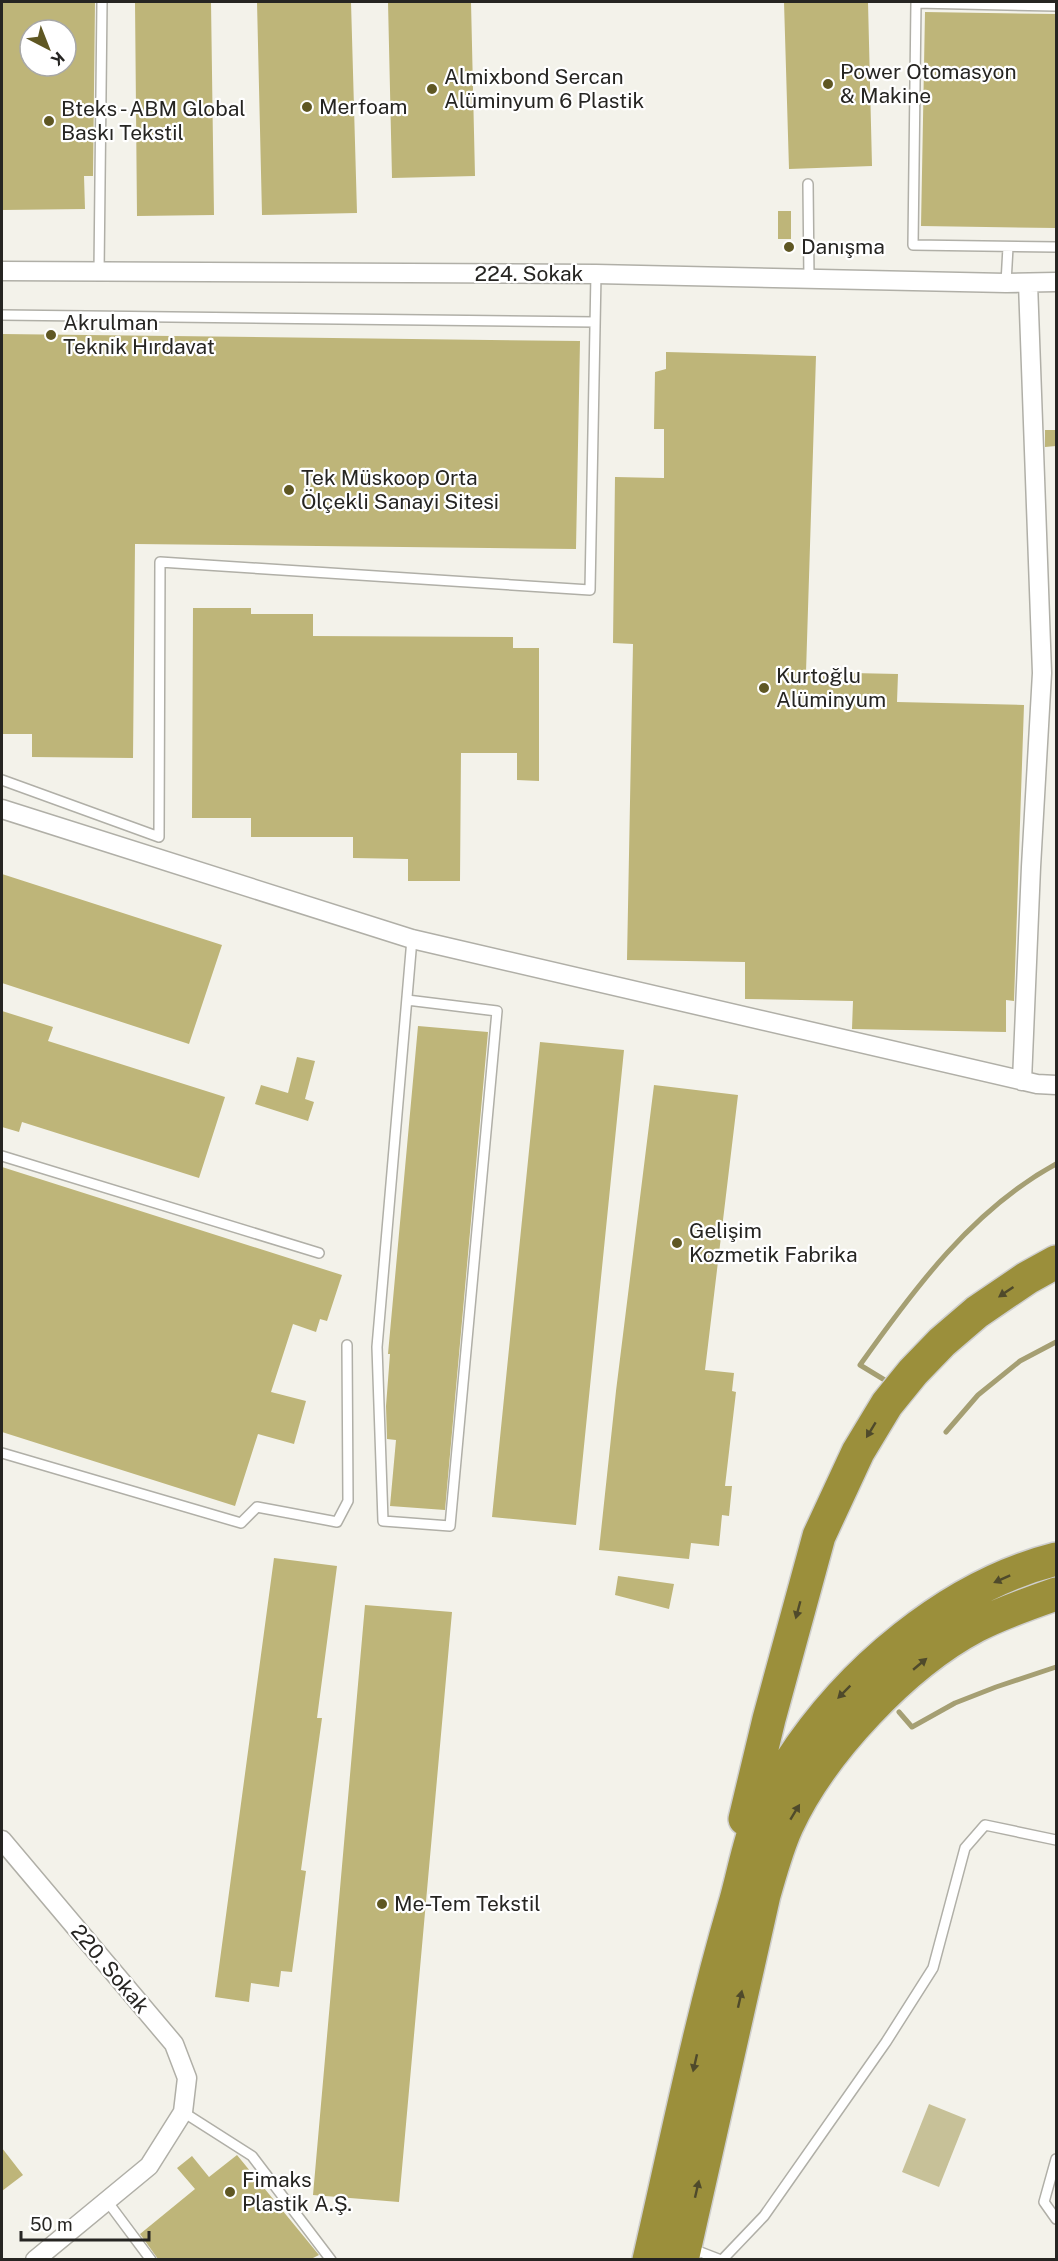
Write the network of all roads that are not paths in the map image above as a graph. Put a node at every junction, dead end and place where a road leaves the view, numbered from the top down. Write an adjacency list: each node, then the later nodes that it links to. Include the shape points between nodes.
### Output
1 (102, 2): 7 (lane)
2 (1056, 6): 4 (lane, via 916,3 913,245)
3 (808, 184): 9 (lane)
4 (1008, 247): 5 (lane); 12 (lane)
5 (1056, 247)
6 (2, 271): 7 (street, 224. Sokak)
7 (99, 272): 8 (street, 224. Sokak)
8 (596, 274): 9 (street, 224. Sokak); 14 (lane)
9 (809, 279): 12 (street, 224. Sokak)
10 (1028, 282): 11 (street, 224. Sokak); 12 (street, 224. Sokak); 19 (street, via 1042,673)
11 (1056, 282)
12 (1006, 283)
13 (2, 315): 14 (lane)
14 (595, 322): 15 (lane, via 590,590 160,562 159,837)
15 (2, 780)
16 (2, 809): 17 (street)
17 (412, 939): 18 (lane); 19 (street)
18 (407, 1000): 18 (lane, via 377,1347 382,1521 450,1526 497,1011)
19 (1022, 1081): 20 (street)
20 (1056, 1085)
21 (2, 1156): 22 (lane)
22 (319, 1253)
23 (1056, 1262): 32 (highway, one-way to 32, via 978,1312 942,1342 886,1404 858,1452 819,1536 797,1615 734,1869)
24 (346, 1345): 25 (lane, via 348,1501 337,1522 257,1508 241,1523)
25 (2, 1453)
26 (1056, 1559): 32 (highway, one-way to 32, via 961,1599 899,1642 836,1701 808,1735 760,1815)
27 (1056, 1594): 29 (highway)
28 (1056, 1604): 29 (highway)
29 (976, 1626): 37 (highway, one-way to 29, via 775,1855 788,1824 859,1721 933,1653)
30 (2, 1840): 33 (street, 220. Sokak, via 174,2044 187,2078)
31 (1056, 1840): 41 (lane, via 985,1825 965,1848 933,1968 764,2217)
32 (717, 1965): 37 (highway, one-way to 37)
33 (183, 2112): 35 (street, via 149,2166); 40 (lane, via 252,2156)
34 (1056, 2159): 36 (lane, via 1044,2202)
35 (106, 2201): 38 (street); 39 (lane)
36 (1056, 2219)
37 (667, 2251): 41 (lane)
38 (35, 2259)
39 (151, 2259)
40 (331, 2259)
41 (722, 2259)

